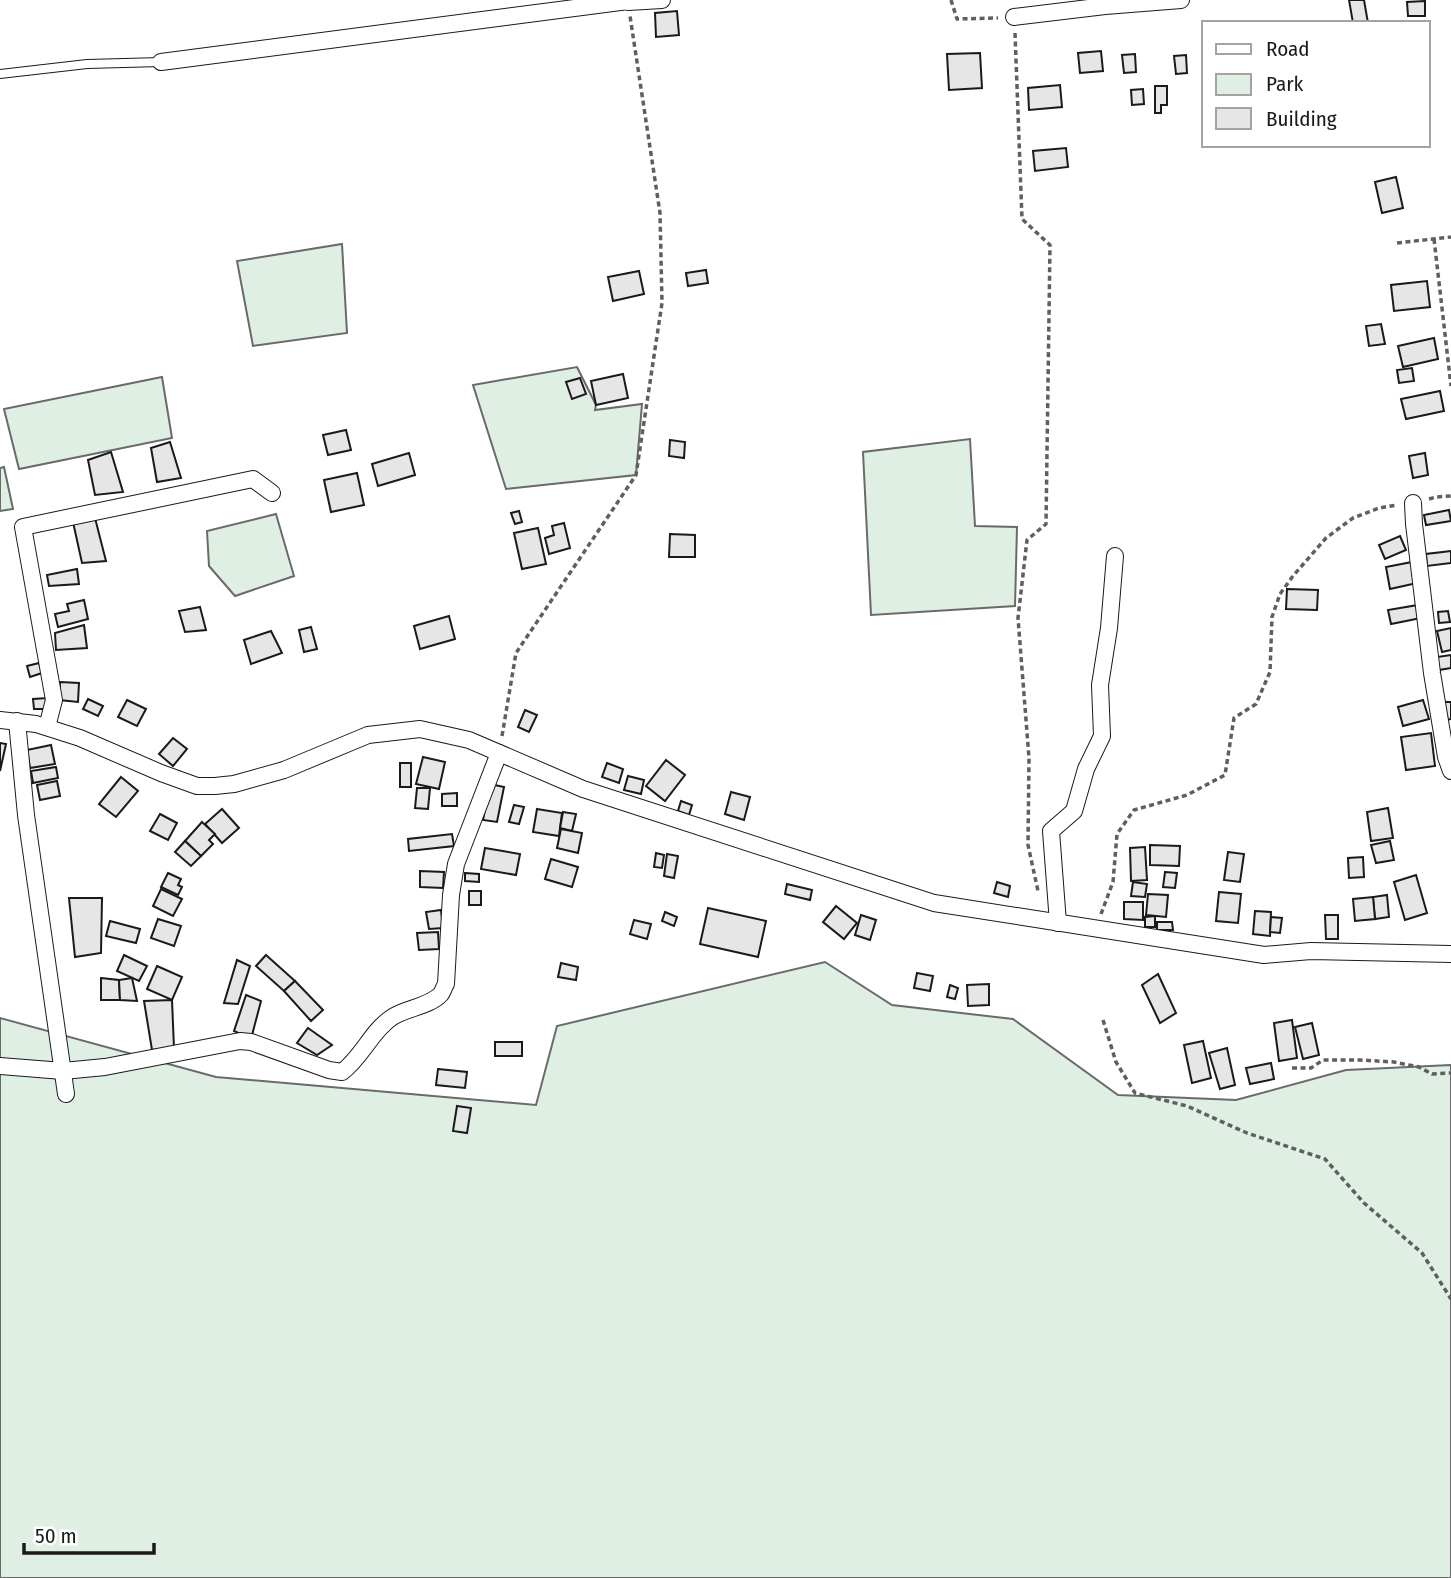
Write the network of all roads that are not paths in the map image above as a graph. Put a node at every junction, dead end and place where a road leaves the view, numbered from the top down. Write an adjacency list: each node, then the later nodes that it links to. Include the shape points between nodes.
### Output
1 (662, 0): 4 (street, via 614,2)
2 (1181, 0): 3 (street)
3 (1014, 17)
4 (162, 62): 5 (lane, via 87,64)
5 (0, 74)
6 (272, 493): 10 (street, via 253,479 23,527 54,700)
7 (1413, 503): 12 (street, via 1432,673)
8 (1115, 556): 13 (street, via 1100,685 1101,736 1074,811 1051,831)
9 (8, 720): 10 (street); 16 (street)
10 (47, 727): 11 (street, via 197,786 234,783 284,770 368,735 407,730 469,740)
11 (499, 753): 13 (street, via 583,789 934,903); 16 (street, via 456,864 446,984 432,1000 392,1017 342,1072 240,1041)
12 (1451, 771)
13 (1051, 922): 14 (street, via 1264,955 1311,951)
14 (1451, 954)
15 (0, 1066): 16 (street)
16 (63, 1071): 17 (street)
17 (66, 1094)

